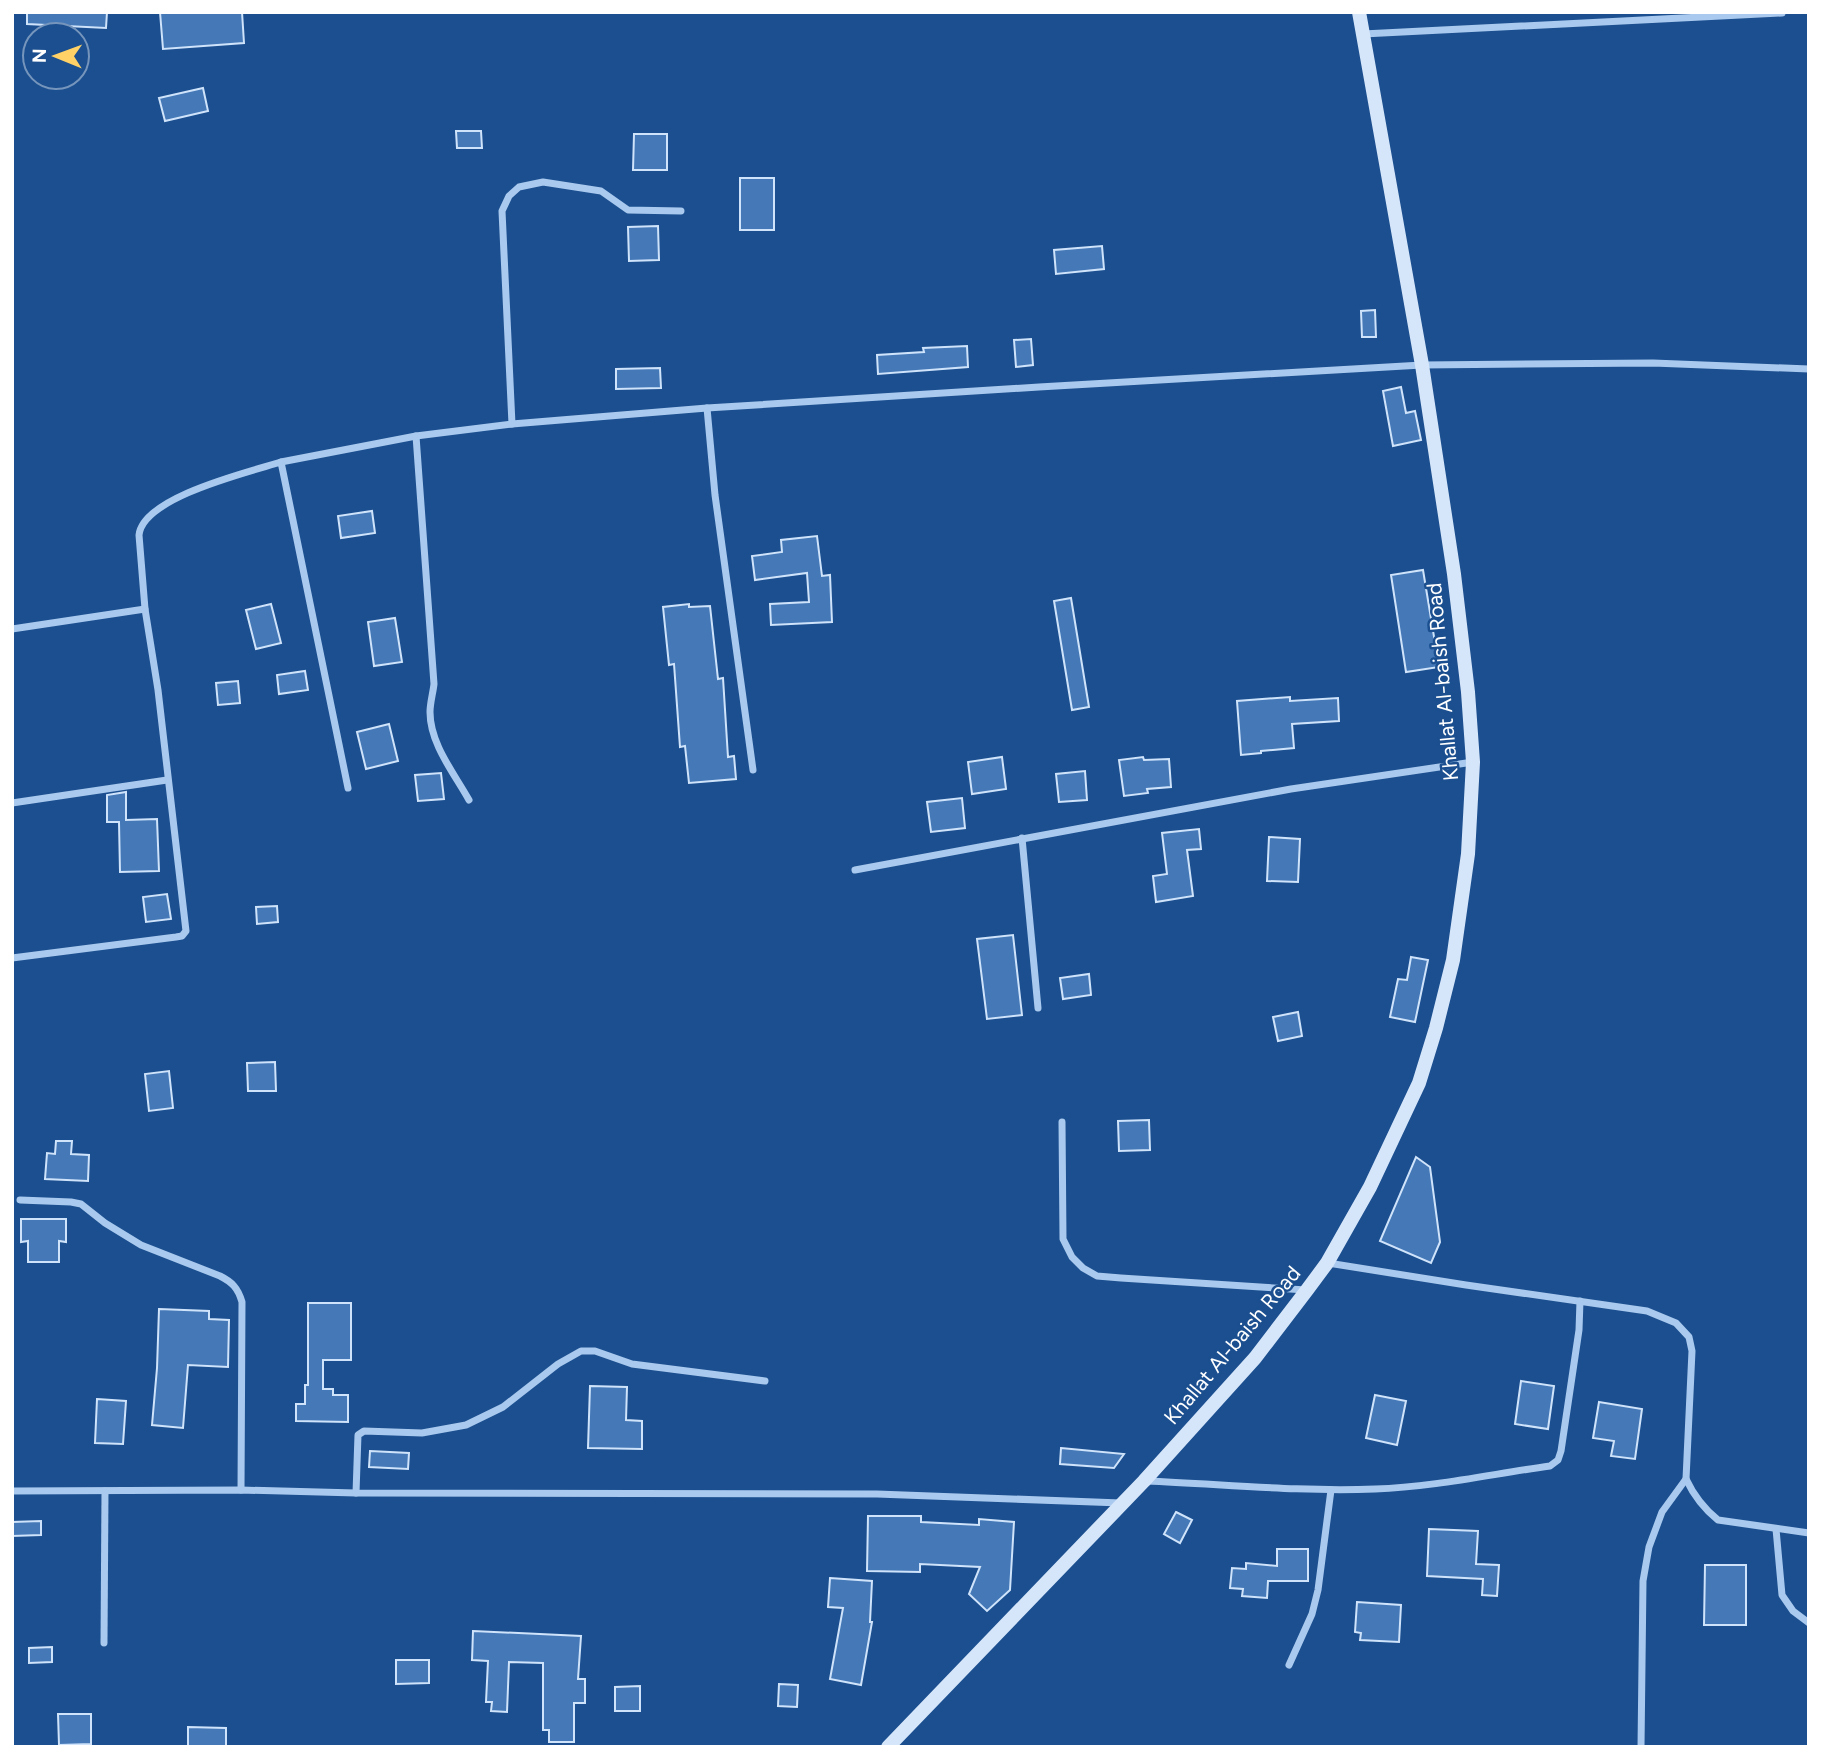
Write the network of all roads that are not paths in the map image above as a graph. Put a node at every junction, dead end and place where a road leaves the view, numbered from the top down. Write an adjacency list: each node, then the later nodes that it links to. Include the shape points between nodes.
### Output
1 (1359, 12): 3 (street, Khallat Al-baish Road)
2 (1782, 13): 3 (street)
3 (1363, 34): 5 (street, Khallat Al-baish Road)
4 (681, 211): 8 (street, via 628,209 601,191 543,182 519,187 509,196 502,211)
5 (1422, 365): 6 (street, via 1653,363); 7 (street); 13 (street, Khallat Al-baish Road, via 1454,574)
6 (1809, 369)
7 (707, 408): 8 (street); 14 (street)
8 (512, 424): 9 (street)
9 (416, 436): 10 (street); 17 (street, via 434,684 431,726)
10 (281, 462): 11 (street, via 191,490 150,514 139,535); 16 (street)
11 (145, 609): 12 (street); 15 (street)
12 (12, 629)
13 (1473, 762): 19 (street, via 1291,789); 25 (street, Khallat Al-baish Road, via 1463,894 1436,1028 1419,1083 1370,1187)
14 (753, 770)
15 (167, 780): 18 (street); 21 (street, via 184,934)
16 (348, 788)
17 (469, 800)
18 (12, 803)
19 (1022, 838): 20 (street); 22 (street)
20 (855, 870)
21 (12, 958)
22 (1038, 1007)
23 (1062, 1122): 26 (street, via 1063,1239 1083,1268 1097,1276 1121,1279)
24 (20, 1200): 31 (street, via 81,1204 141,1245 220,1276 238,1290 242,1302)
25 (1327, 1263): 26 (street, Khallat Al-baish Road); 27 (street)
26 (1307, 1290): 30 (street, Khallat Al-baish Road, via 1255,1358)
27 (1580, 1301): 29 (street, via 1647,1311 1676,1323 1689,1337); 32 (street, via 1558,1460 1550,1466 1430,1483)
28 (765, 1381): 35 (street, via 632,1364 582,1351 503,1407 466,1425 422,1433 364,1431 358,1435)
29 (1686, 1479): 37 (street, via 1706,1511 1718,1520); 43 (street, via 1662,1512 1643,1581)
30 (1144, 1481): 32 (street); 36 (street, Khallat Al-baish Road)
31 (241, 1490): 34 (street); 35 (street)
32 (1332, 1490): 41 (street, via 1318,1590)
33 (12, 1491): 34 (street)
34 (105, 1491): 40 (street)
35 (356, 1493): 36 (street, via 877,1493)
36 (1122, 1503): 42 (street, Khallat Al-baish Road)
37 (1776, 1529): 38 (street); 39 (street, via 1782,1595)
38 (1809, 1533)
39 (1809, 1623)
40 (104, 1643)
41 (1289, 1665)
42 (888, 1747)
43 (1641, 1747)

